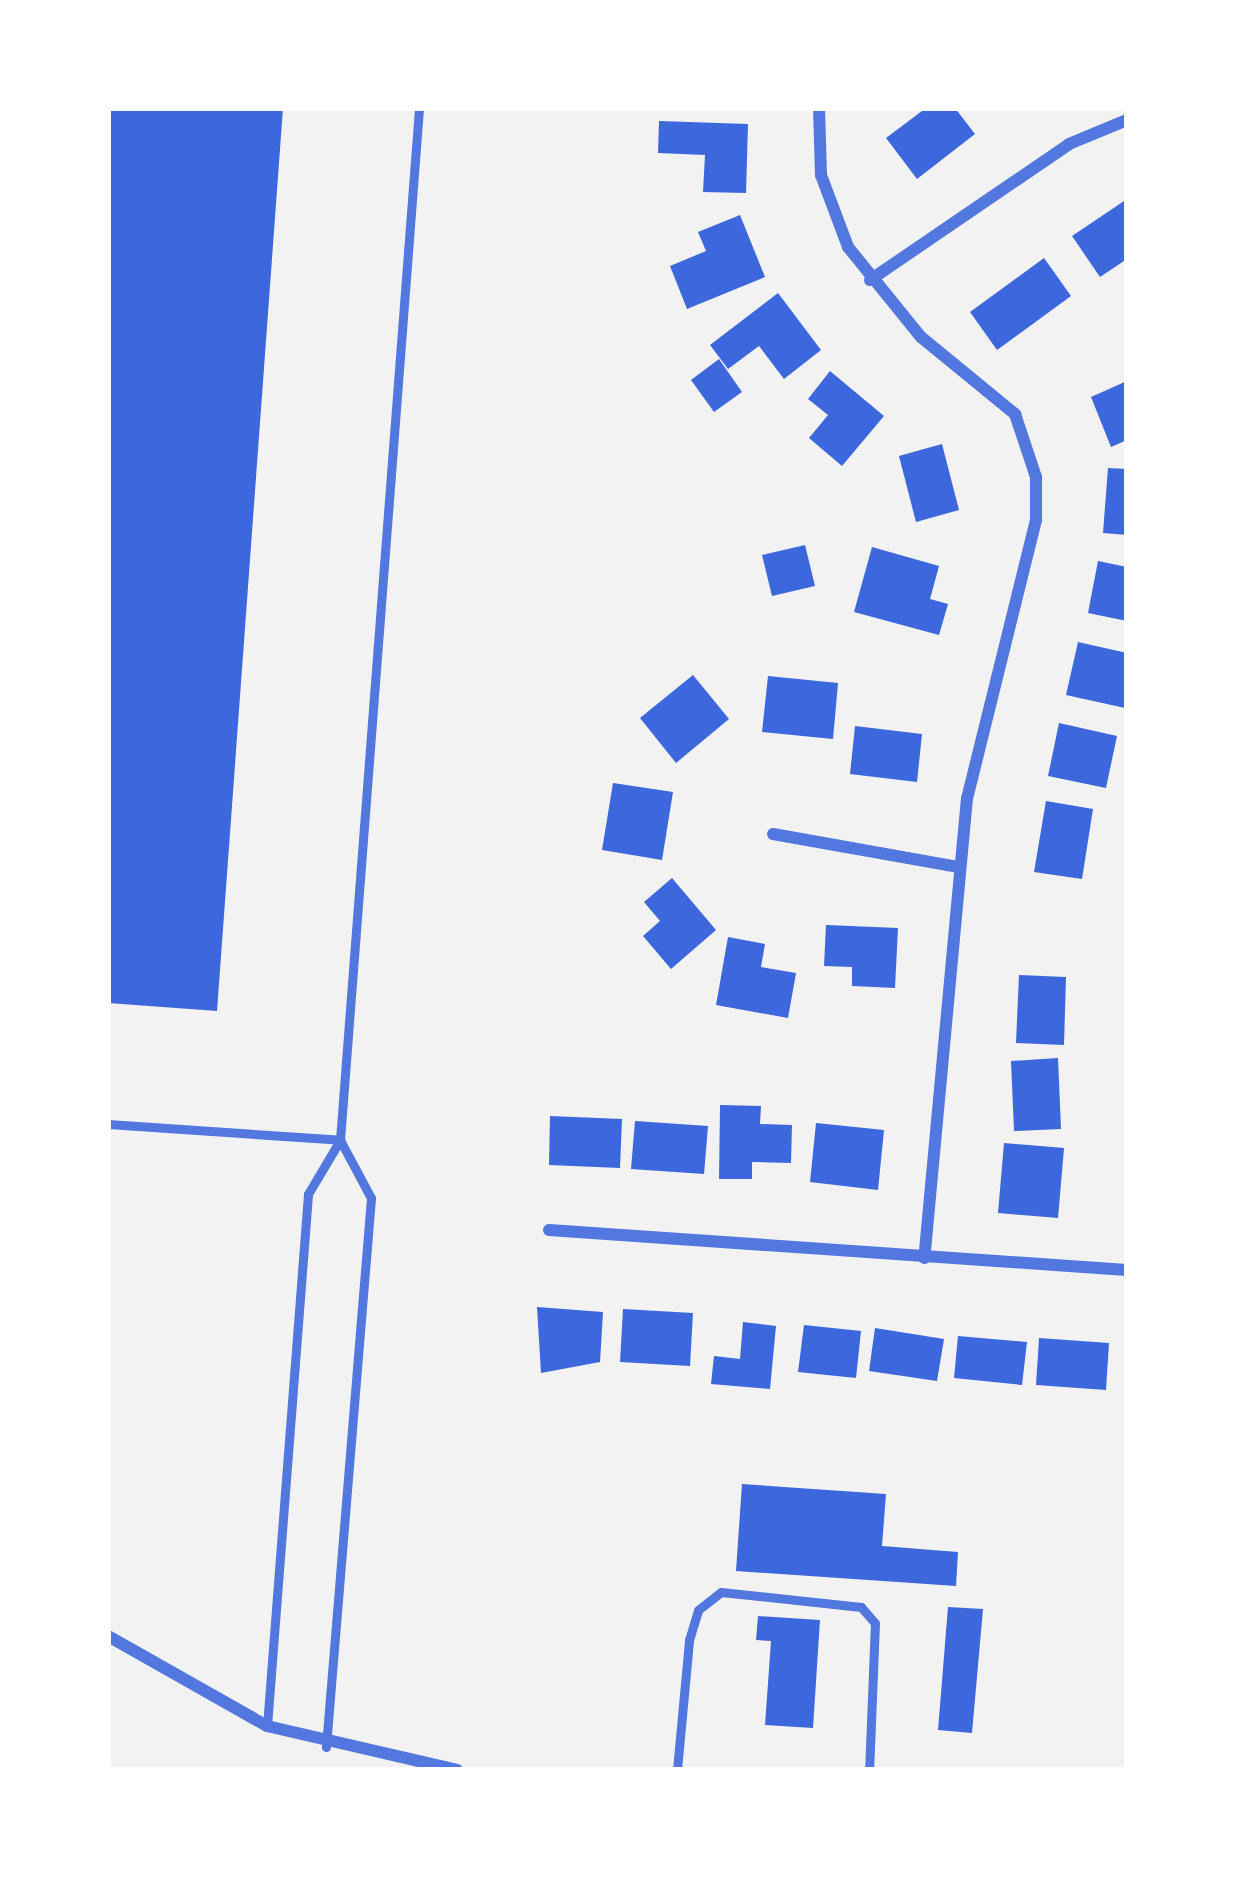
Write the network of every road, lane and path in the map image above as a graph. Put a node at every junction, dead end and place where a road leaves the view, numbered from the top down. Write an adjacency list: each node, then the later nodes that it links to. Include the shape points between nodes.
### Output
1 (419, 108): 8 (lane)
2 (819, 108): 4 (street, via 831,213)
3 (1127, 120): 4 (street, via 1069,144)
4 (870, 280): 6 (street, via 1015,414 1032,446 1036,520)
5 (773, 834): 6 (street)
6 (958, 867): 10 (street)
7 (108, 1124): 8 (lane)
8 (340, 1140): 13 (lane, via 308,1194); 14 (lane, via 371,1198)
9 (549, 1230): 10 (street)
10 (924, 1258): 11 (street)
11 (1127, 1270)
12 (108, 1636): 13 (street)
13 (267, 1726): 14 (street)
14 (326, 1747): 15 (street)
15 (457, 1770)
16 (677, 1770): 17 (lane, via 689,1640 698,1610 721,1592 861,1606 875,1623)
17 (869, 1770)

